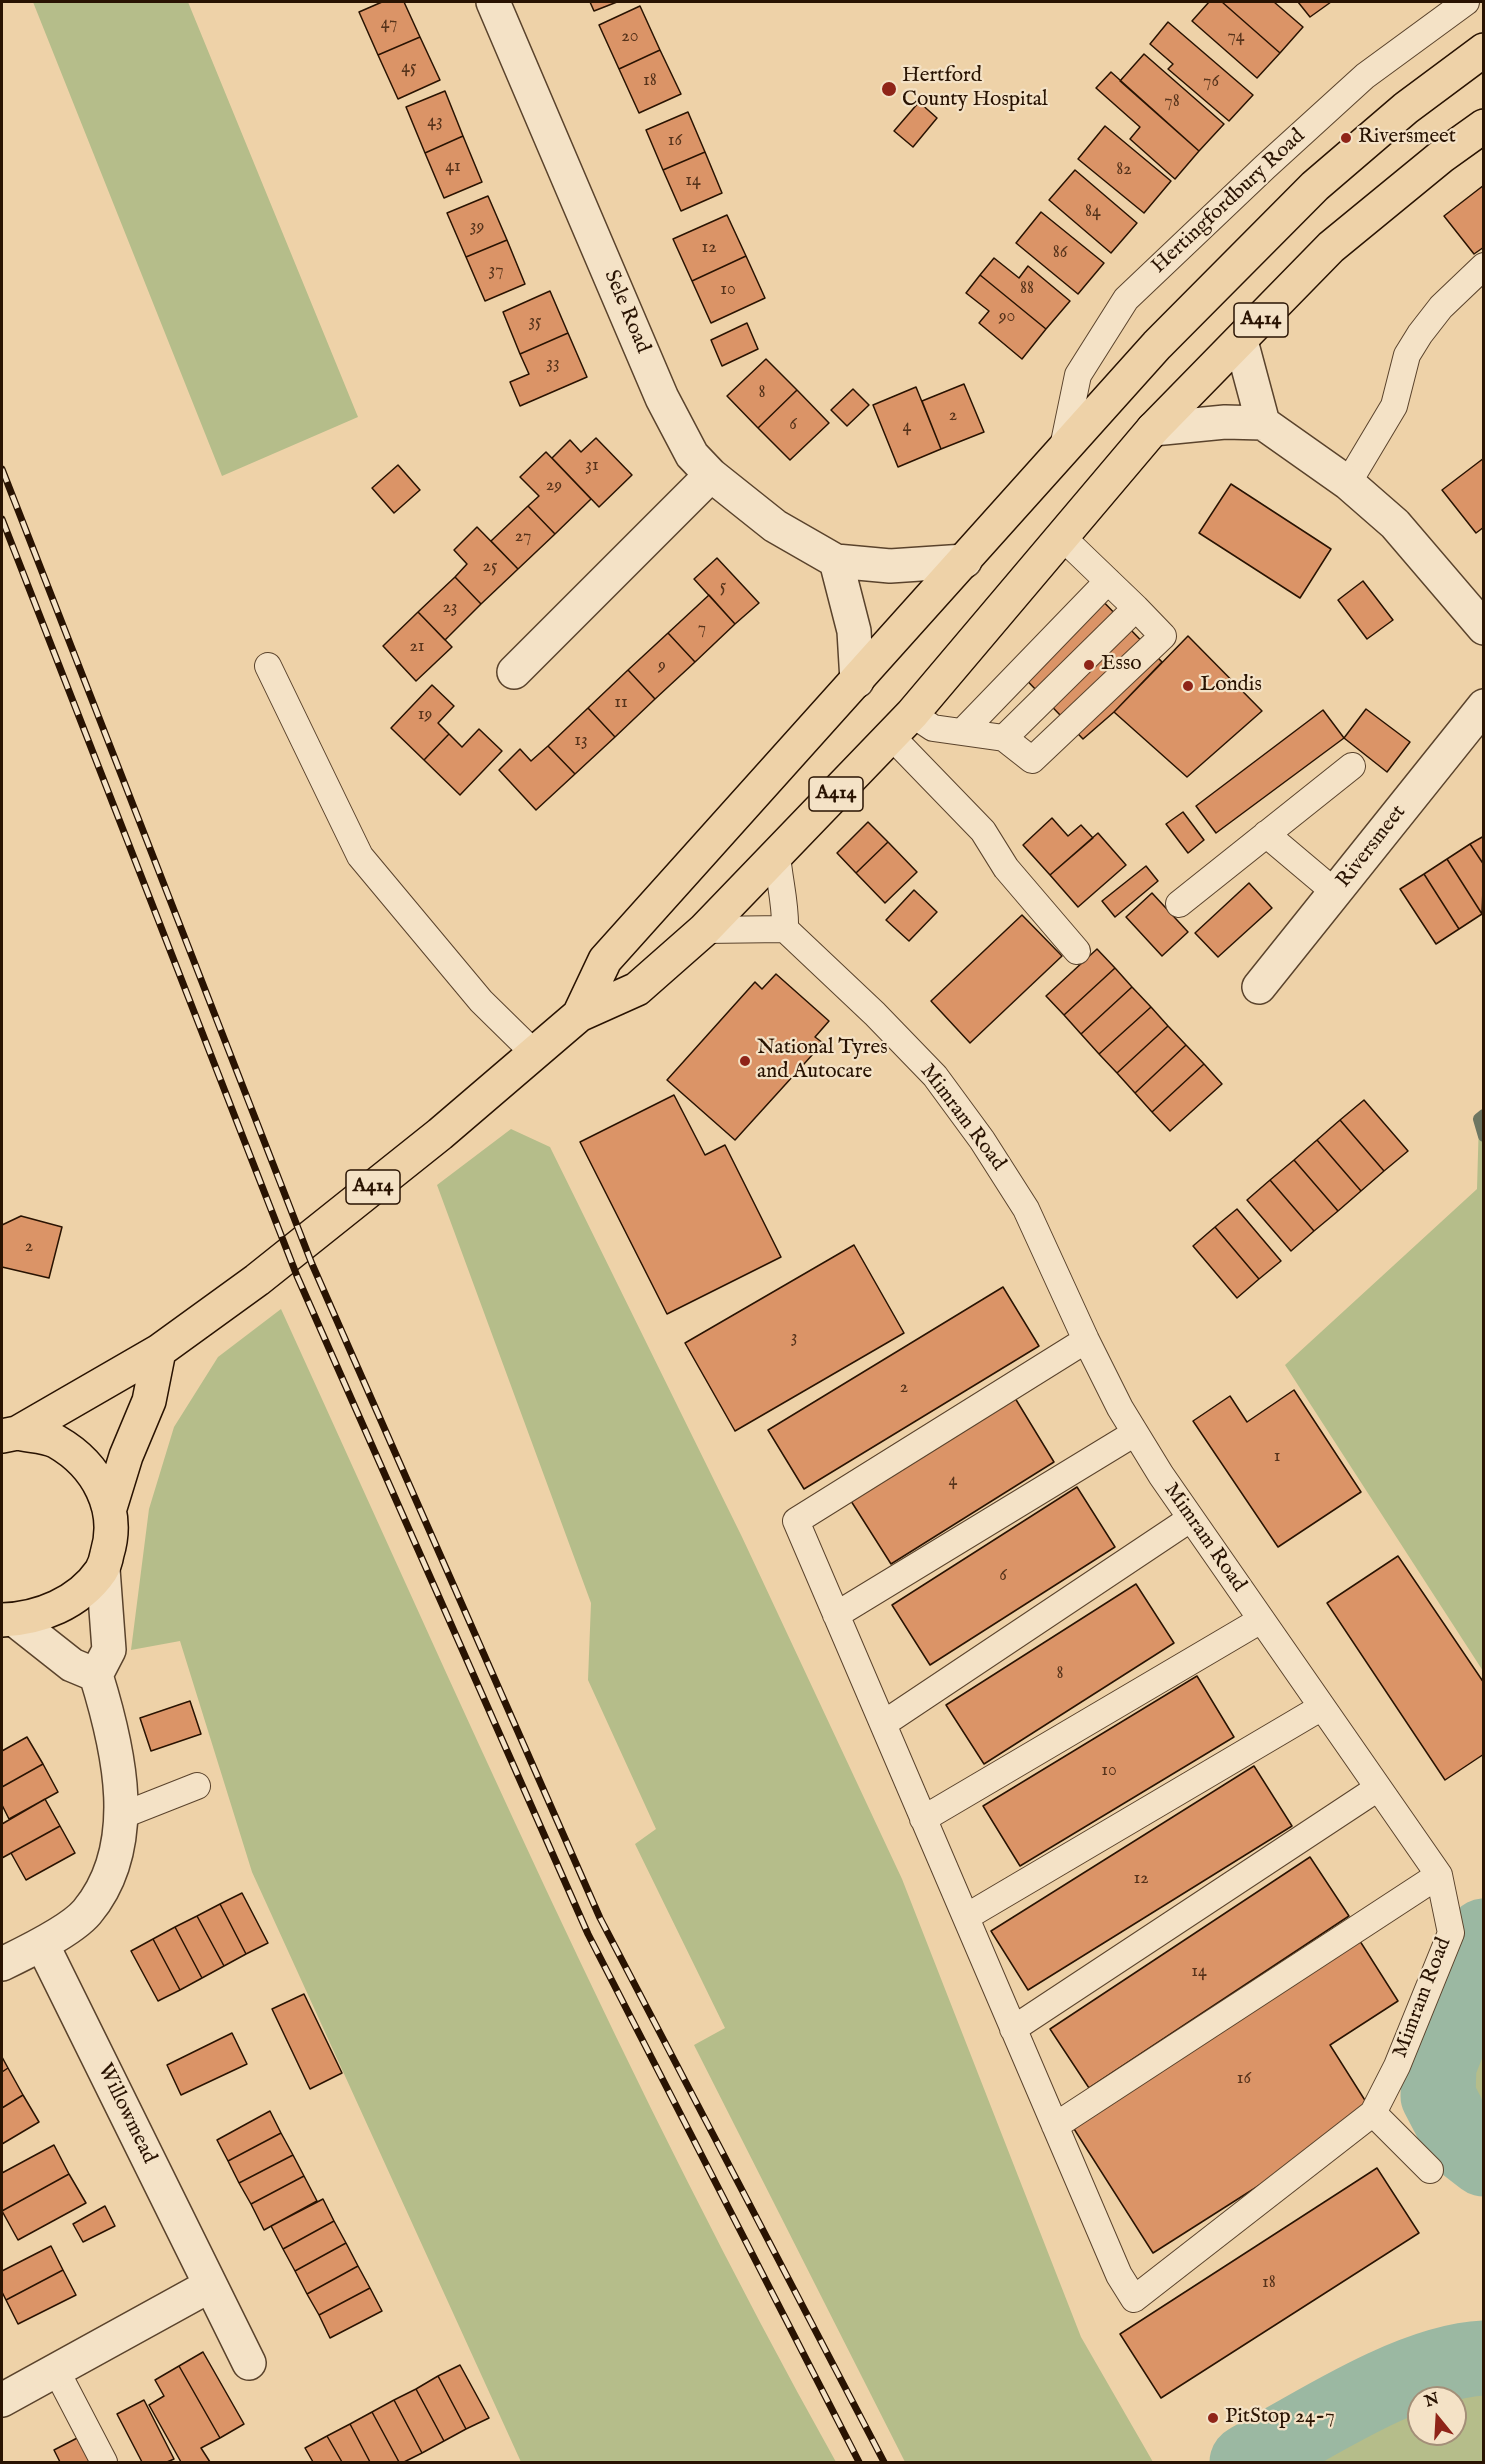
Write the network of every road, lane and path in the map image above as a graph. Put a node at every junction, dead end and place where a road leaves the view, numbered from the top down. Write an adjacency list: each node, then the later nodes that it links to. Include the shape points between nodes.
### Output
1 (493, 2): 10 (street, Sele Road, via 662,399 692,455)
2 (1466, 2): 9 (lane, Hertingfordbury Road, via 1365,76 1126,299 1078,375)
3 (1484, 50): 9 (highway, A414, via 1406,108 1315,186 1157,345)
4 (1484, 126): 6 (highway, A414, via 1331,247)
5 (1484, 266): 11 (lane, via 1441,307 1420,334 1407,355 1394,406)
6 (1241, 341): 7 (street); 8 (highway, A414)
7 (1263, 423): 8 (street, via 1225,422); 11 (street)
8 (1153, 429): 12 (highway, A414)
9 (1062, 452): 14 (highway, A414)
10 (711, 475): 13 (street, Sele Road, via 775,526); 19 (street)
11 (1348, 483): 17 (street, via 1395,524)
12 (1061, 536): 15 (lane); 22 (highway, A414)
13 (836, 561): 14 (street, Sele Road, via 890,566); 20 (street, via 854,631)
14 (965, 561): 20 (highway, A414)
15 (1108, 581): 16 (lane); 23 (lane)
16 (1136, 609): 24 (lane); 24 (lane, via 1163,636 1032,760)
17 (1484, 628)
18 (268, 666): 35 (lane, via 360,856 481,1001)
19 (514, 672)
20 (857, 681): 34 (highway, A414, via 606,960)
21 (1484, 706): 28 (street, Riversmeet)
22 (902, 725): 23 (lane); 27 (highway, A414); 32 (lane, via 983,831 1006,868)
23 (963, 731): 24 (lane)
24 (1004, 738)
25 (1352, 766): 26 (lane)
26 (1266, 834): 28 (lane); 29 (lane)
27 (777, 854): 30 (lane); 31 (highway, A414)
28 (1336, 893): 33 (street, Riversmeet)
29 (1179, 904)
30 (785, 929): 31 (lane); 36 (lane, Mimram Road, via 934,1076 982,1140 1026,1209)
31 (704, 930): 34 (highway, A414, via 637,989)
32 (1077, 951)
33 (1259, 987)
34 (579, 1015): 35 (highway, A414)
35 (534, 1053): 37 (highway, A414, via 312,1236)
36 (1086, 1340): 38 (lane, Mimram Road); 43 (lane, via 796,1521)
37 (159, 1351): 39 (highway, A414); 40 (highway, via 149,1401)
38 (1136, 1433): 41 (lane, Mimram Road); 43 (lane)
39 (9, 1434): 40 (highway, via 55,1441 83,1460 97,1477)
40 (110, 1508): 42 (highway, via 111,1541)
41 (1190, 1518): 45 (lane, Mimram Road); 48 (lane)
42 (103, 1569): 44 (highway, via 86,1590 67,1602); 46 (street, via 109,1650)
43 (836, 1615): 48 (lane)
44 (8, 1620): 46 (street, via 72,1665)
45 (1261, 1620): 47 (lane, Mimram Road); 52 (lane)
46 (96, 1675): 51 (street, via 110,1720)
47 (1322, 1707): 50 (lane, Mimram Road); 54 (lane)
48 (883, 1724): 52 (lane)
49 (197, 1786): 51 (lane)
50 (1378, 1788): 53 (lane, Mimram Road); 57 (lane)
51 (121, 1816): 55 (street, via 109,1879 86,1913)
52 (923, 1819): 54 (lane)
53 (1439, 1875): 58 (lane, Mimram Road, via 1451,1934 1397,2066); 59 (lane)
54 (966, 1917): 57 (lane)
55 (42, 1944): 56 (street); 61 (street, Willowmead)
56 (2, 1964)
57 (1013, 2029): 59 (lane)
58 (1373, 2113): 59 (lane, via 1134,2300 1119,2275); 60 (lane)
59 (1055, 2126)
60 (1430, 2170)
61 (209, 2286): 62 (street, Willowmead); 63 (street)
62 (249, 2363)
63 (56, 2370): 64 (street); 65 (lane)
64 (2, 2400)
65 (104, 2463)

